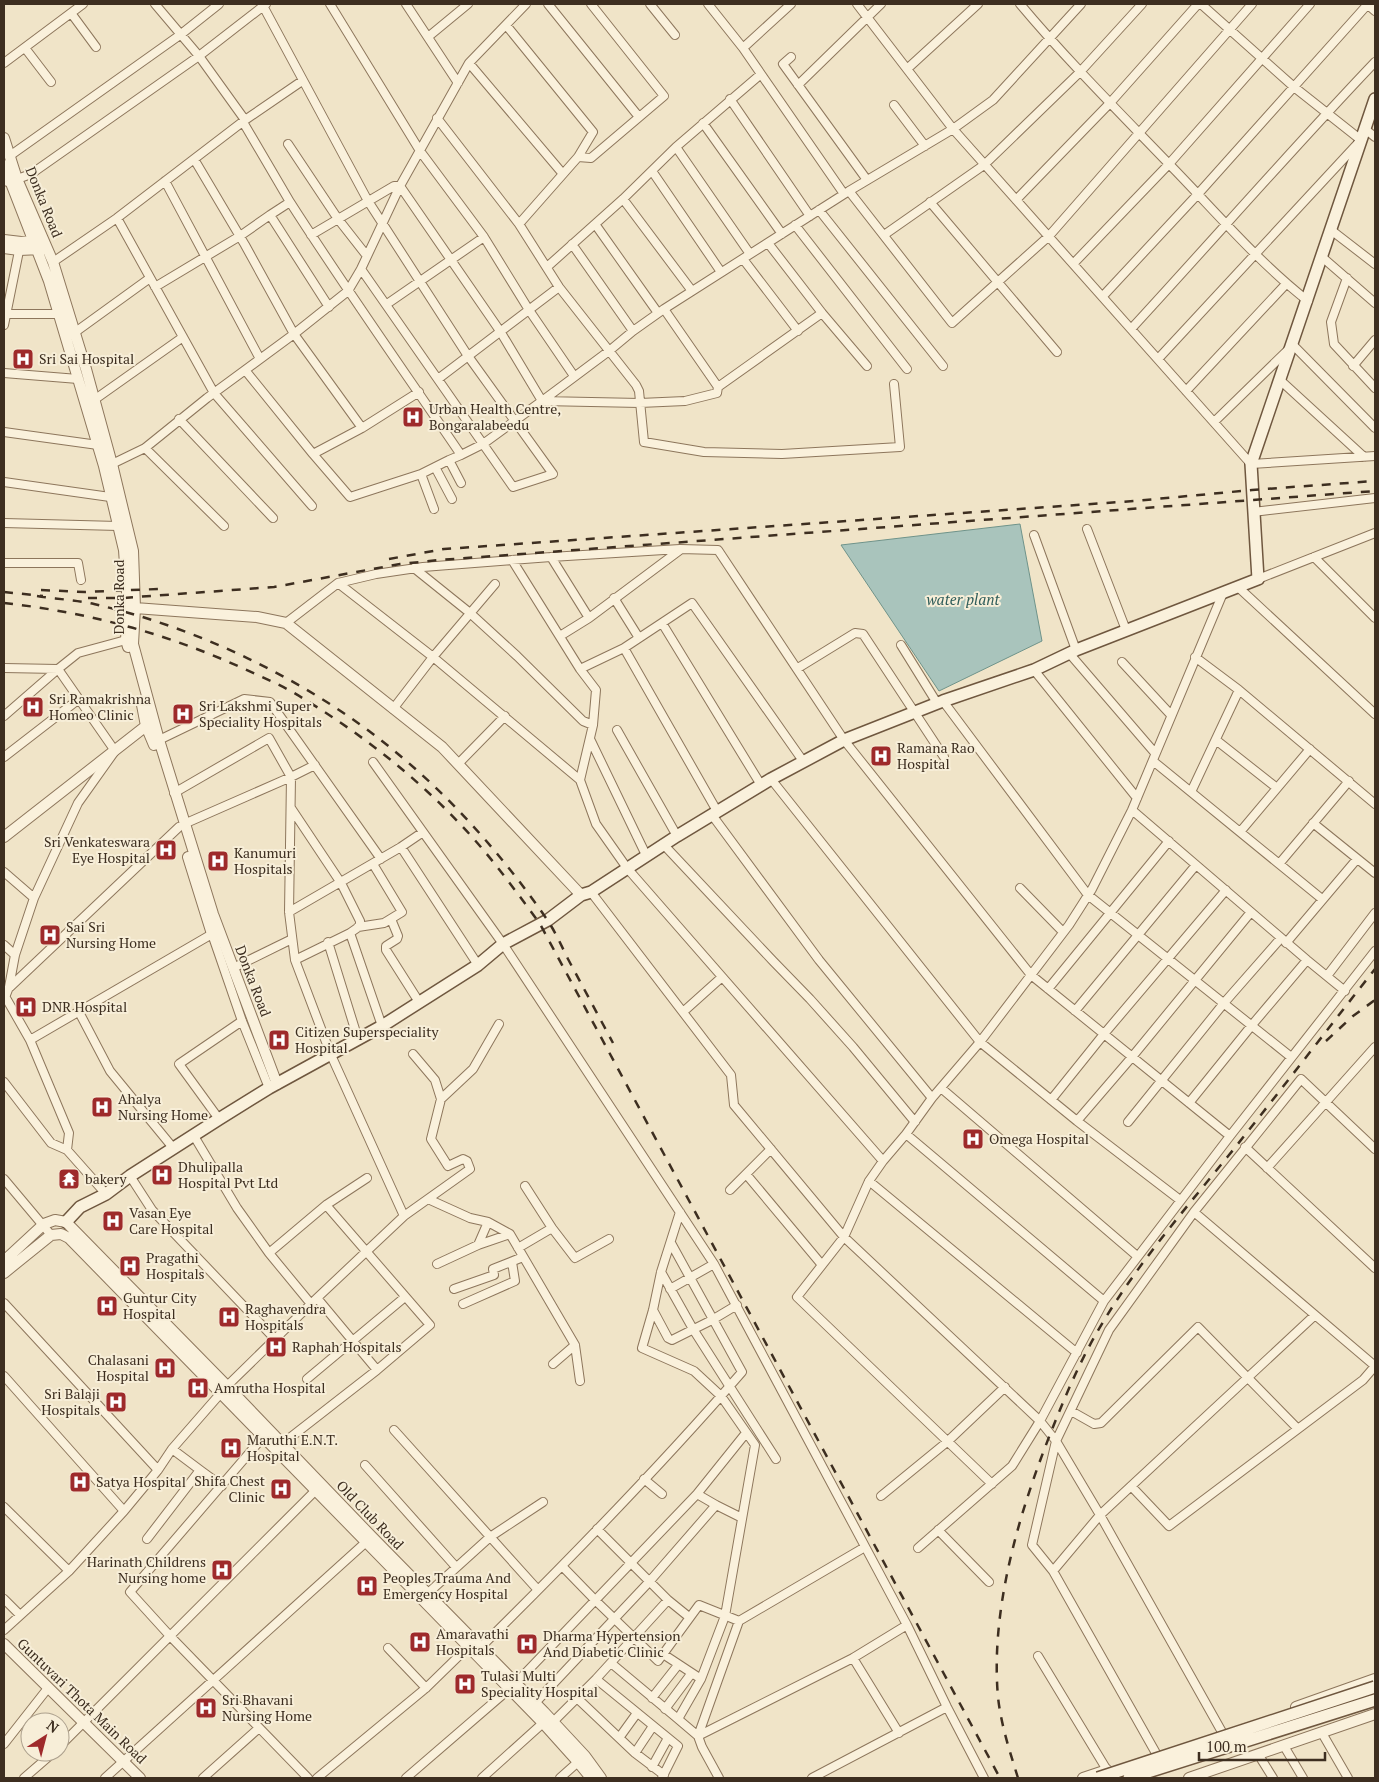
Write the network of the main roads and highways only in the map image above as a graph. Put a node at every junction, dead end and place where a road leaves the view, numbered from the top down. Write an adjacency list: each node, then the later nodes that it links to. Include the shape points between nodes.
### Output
1 (1375, 99): 2 (main road, via 1251,464 1258,579 1072,651 1034,670 914,712 844,740 803,761 663,844 548,920 503,944 478,965 382,1026 219,1119 106,1194 80,1207)
2 (66, 1222)
3 (1375, 1687): 5 (main road, bridge)
4 (1375, 1700): 6 (main road, bridge)
5 (1102, 1774)
6 (1129, 1778)

